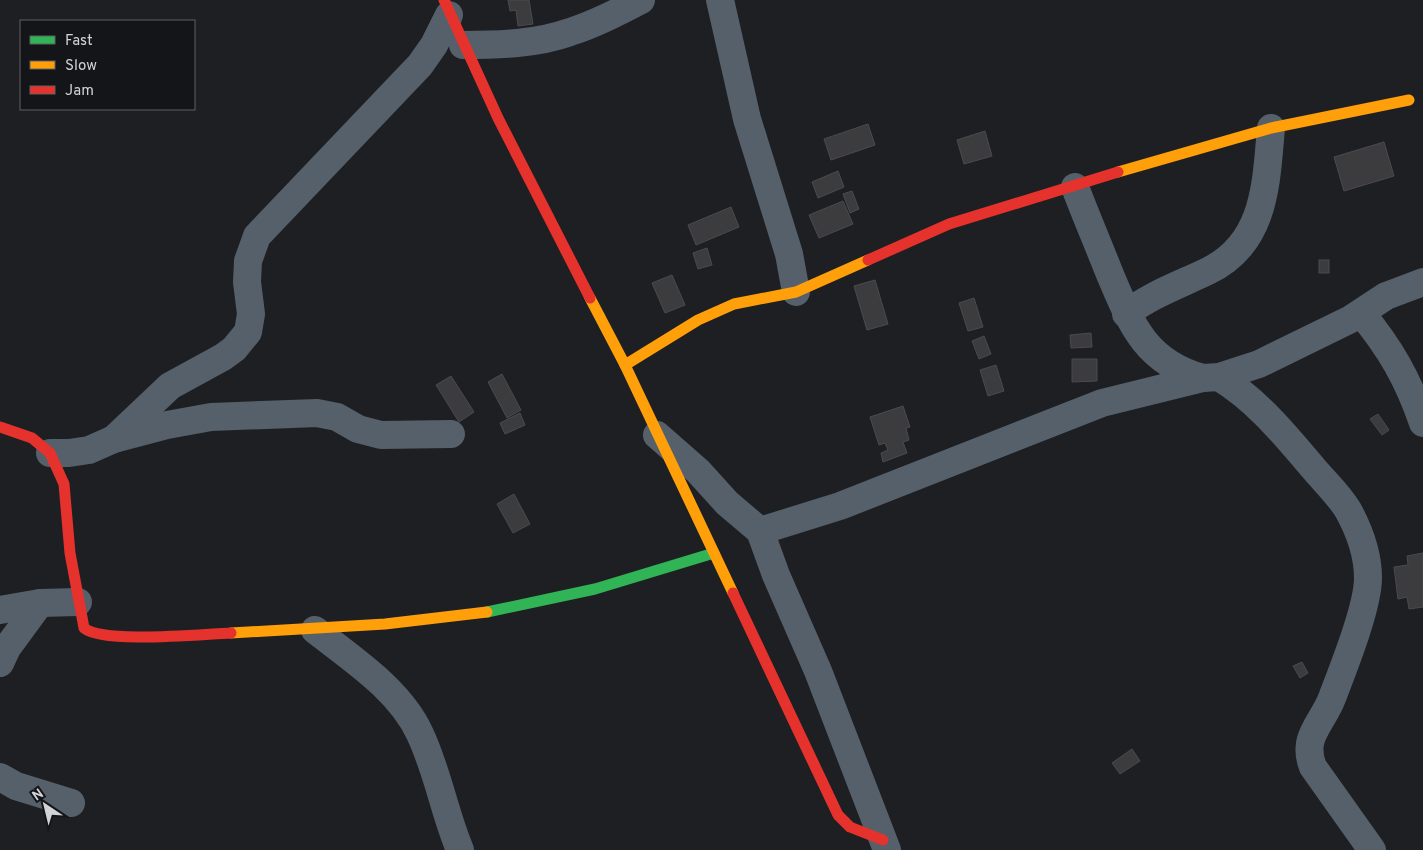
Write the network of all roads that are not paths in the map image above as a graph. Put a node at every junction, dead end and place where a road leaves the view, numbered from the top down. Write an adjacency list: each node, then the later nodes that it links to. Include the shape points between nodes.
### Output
1 (641, 0): 4 (street, via 578,29 544,40)
2 (720, 0): 9 (street, via 747,119 789,254)
3 (446, 8): 4 (street); 18 (street, via 434,45 420,65 256,236 248,261 251,314 248,332 223,357 170,386)
4 (463, 45): 12 (street)
5 (1409, 100): 6 (street)
6 (1271, 128): 7 (street, via 1146,163); 11 (street, via 1267,180 1260,211 1255,226 1242,244 1210,270 1160,292)
7 (1075, 187): 9 (street, via 949,224); 11 (street)
8 (1423, 282): 10 (street, via 1386,296)
9 (796, 292): 12 (street, via 734,304 698,320)
10 (1361, 313): 13 (street, via 1259,364); 14 (street, via 1387,345 1401,369)
11 (1126, 314): 13 (street, via 1142,340 1169,365 1186,374)
12 (625, 365): 17 (street)
13 (1211, 378): 20 (street, via 1102,403 840,506); 31 (street, via 1250,398 1276,424 1346,508 1357,531 1366,560 1366,599 1331,700 1309,744 1309,755 1321,778)
14 (1423, 423)
15 (0, 427): 19 (street, via 32,438)
16 (450, 434): 18 (street, via 381,434 317,413 211,416)
17 (657, 435): 20 (street); 21 (street)
18 (114, 439): 19 (street, via 89,450)
19 (50, 453): 22 (street, via 64,484)
20 (760, 531): 29 (street)
21 (714, 553): 25 (street, via 618,582 473,614); 29 (street, via 838,815 850,827)
22 (78, 602): 23 (street); 25 (street, via 84,628 90,634 101,636)
23 (40, 603): 24 (street); 26 (street)
24 (0, 610)
25 (315, 630): 30 (street, via 363,667 407,713 420,732)
26 (0, 663)
27 (0, 777): 28 (street, via 16,786)
28 (70, 804)
29 (885, 845)
30 (460, 850)
31 (1372, 850)

